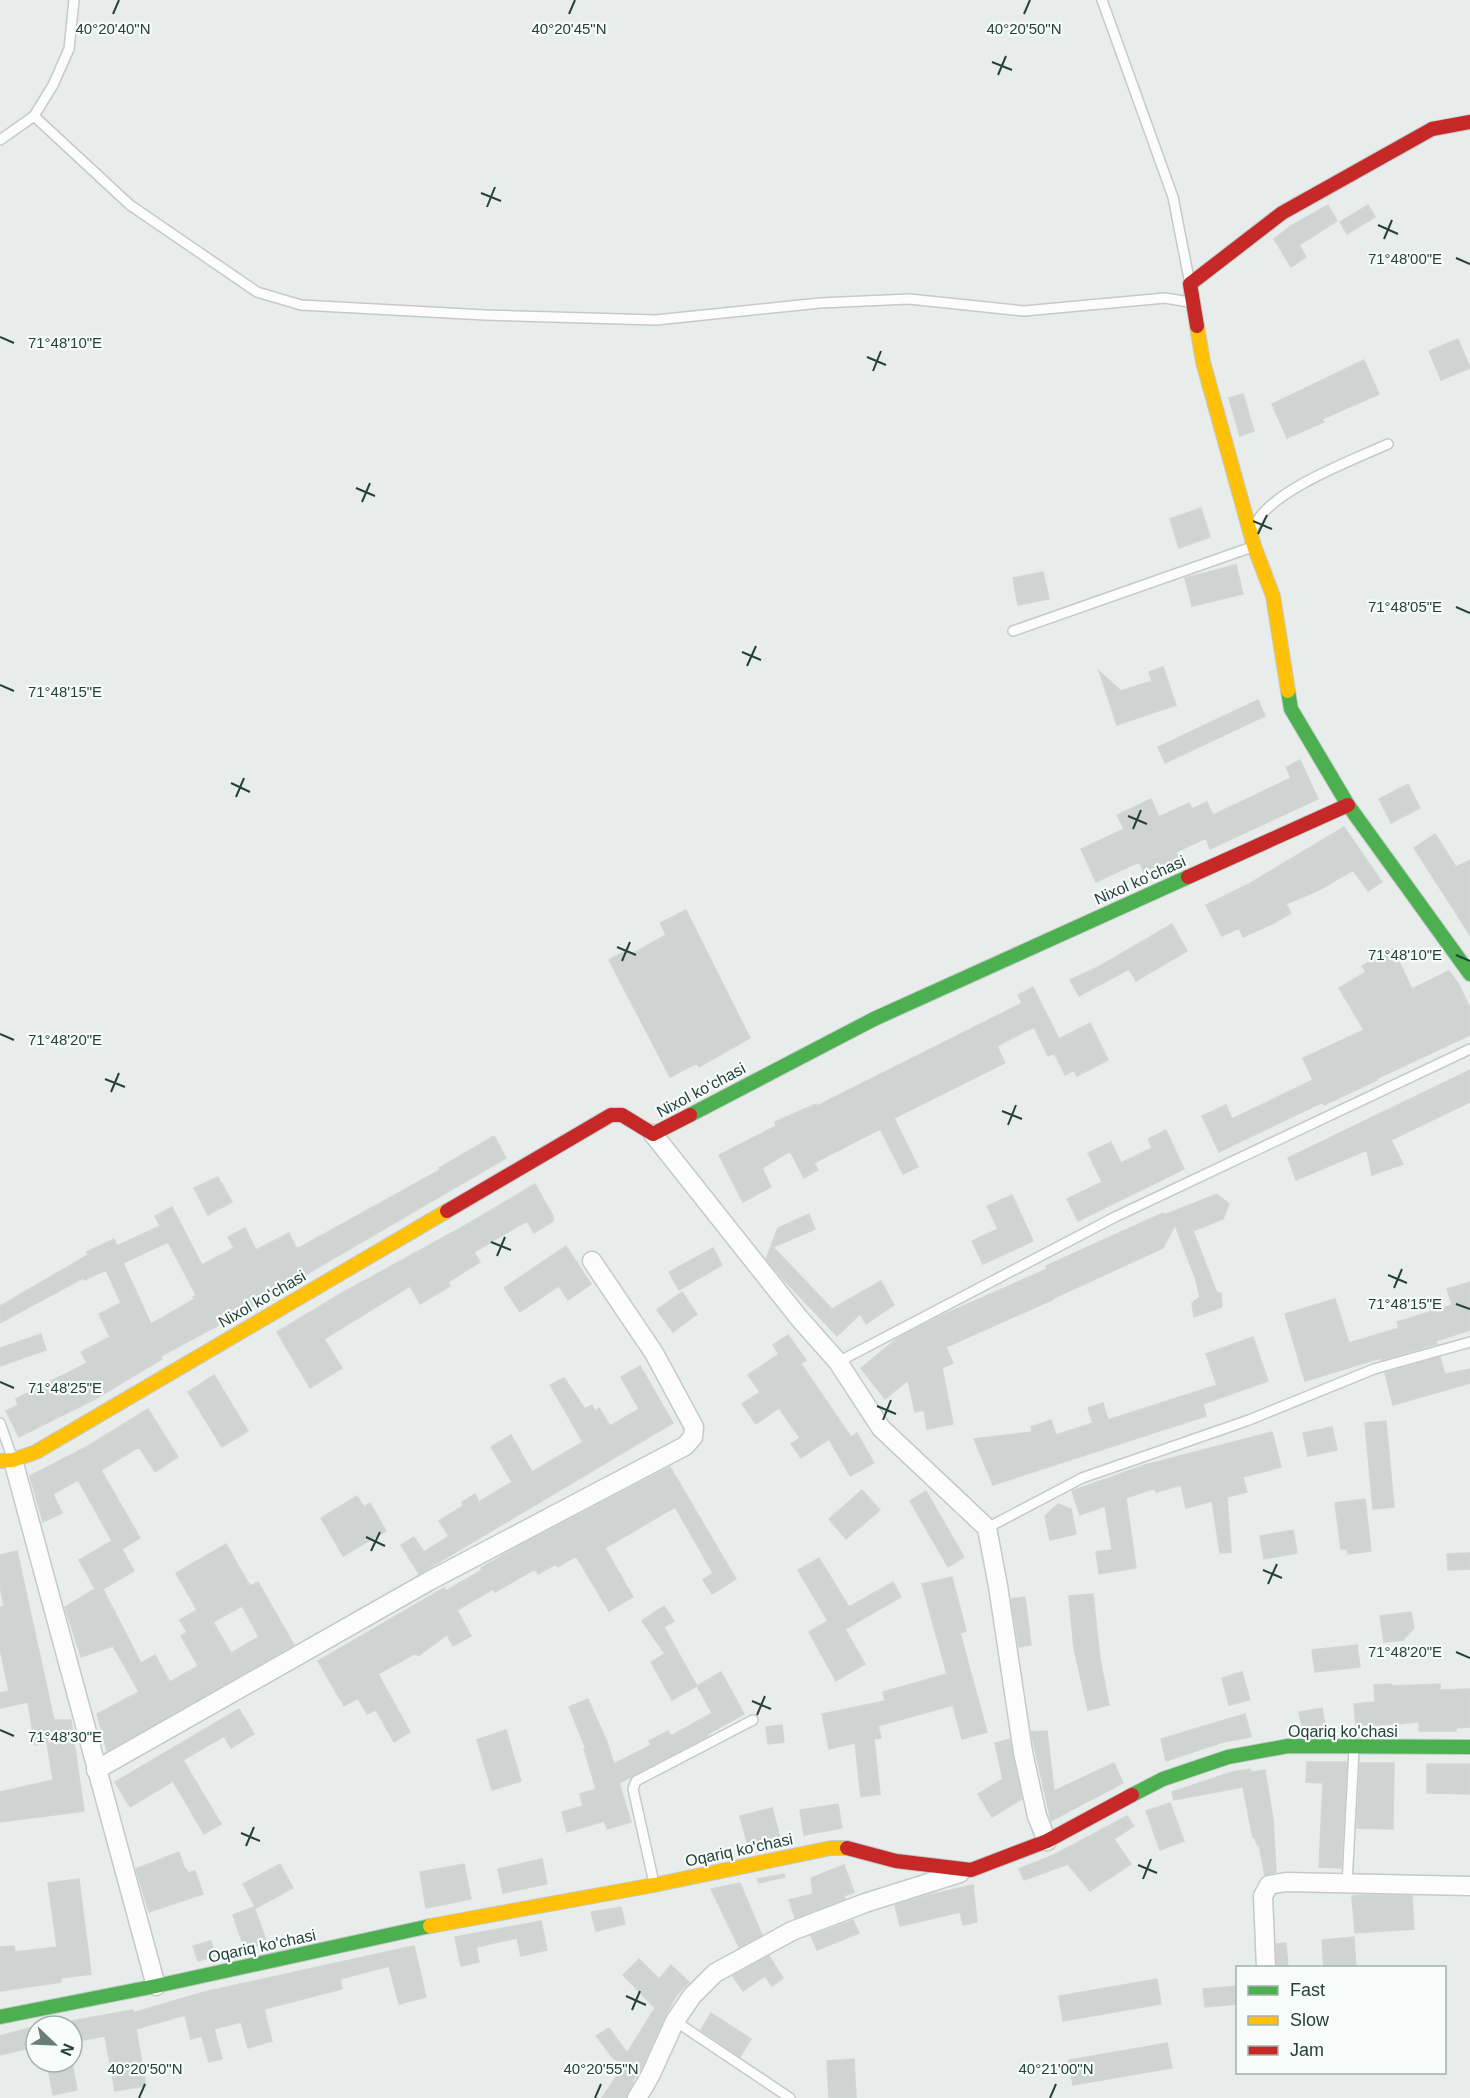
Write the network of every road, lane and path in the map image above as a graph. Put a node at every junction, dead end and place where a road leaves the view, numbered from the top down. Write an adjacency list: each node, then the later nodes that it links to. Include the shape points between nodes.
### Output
1 (74, 0): 3 (lane, via 69,49)
2 (1102, 0): 6 (lane, via 1173,196)
3 (34, 116): 5 (lane); 7 (lane, via 130,205 257,292 301,305 656,320 820,303 909,299 1024,311 1165,298)
4 (1470, 122): 6 (street, via 1432,129 1282,213)
5 (0, 140)
6 (1190, 284): 7 (street)
7 (1193, 302): 9 (street, via 1203,362)
8 (1388, 444): 9 (lane, via 1298,485 1258,519)
9 (1253, 541): 10 (lane); 11 (street, via 1273,596 1291,709)
10 (1013, 631)
11 (1348, 805): 12 (street); 14 (street, Nixol koʻchasi, via 874,1019)
12 (1470, 974)
13 (1470, 1049): 17 (lane, via 1115,1217)
14 (653, 1134): 17 (street); 19 (street, Nixol koʻchasi, via 622,1115 611,1115 36,1452)
15 (592, 1262): 24 (street, via 654,1353 694,1427 693,1437 685,1446 429,1581)
16 (1470, 1342): 20 (lane, via 1374,1369 1249,1420 1082,1478)
17 (838, 1362): 20 (street, via 881,1428)
18 (0, 1423): 19 (lane)
19 (6, 1461): 24 (street)
20 (987, 1528): 25 (street, via 1023,1752 1037,1816)
21 (753, 1720): 28 (lane, via 636,1781 633,1789)
22 (1354, 1747): 23 (street, Oqariq ko'chasi); 25 (street, Oqariq ko'chasi, via 1288,1746 1228,1757 1163,1779); 27 (lane)
23 (1470, 1747)
24 (96, 1770): 31 (street)
25 (1047, 1841): 26 (street, Oqariq ko'chasi)
26 (971, 1870): 28 (street, Oqariq ko'chasi, via 831,1848); 33 (street, via 865,1902 792,1931 715,1974 692,1996)
27 (1347, 1884): 29 (street); 30 (street, via 1269,1884 1263,1896)
28 (654, 1885): 31 (street, Oqariq ko'chasi, via 473,1917)
29 (1470, 1886)
30 (1266, 1966)
31 (156, 1986): 32 (street, Oqariq ko'chasi)
32 (0, 2017)
33 (675, 2021): 34 (street); 35 (lane)
34 (637, 2098)
35 (790, 2098)

